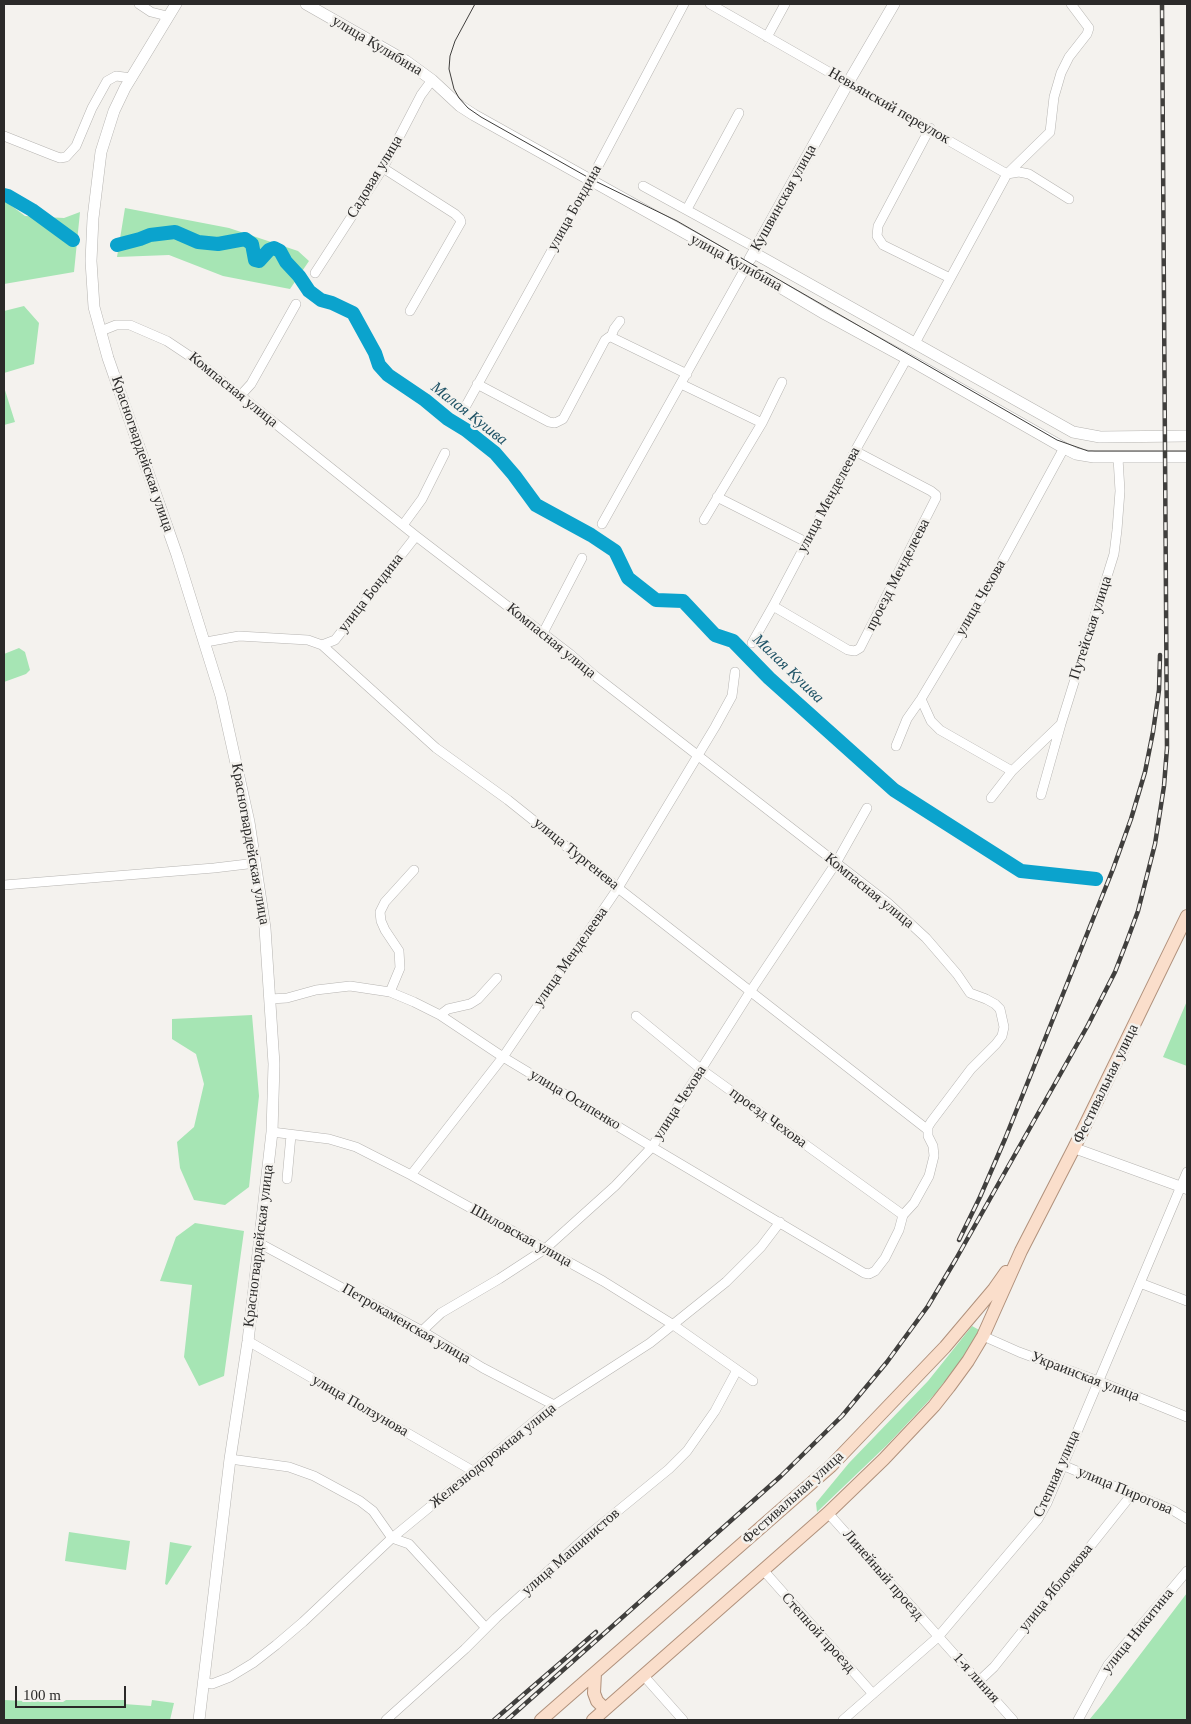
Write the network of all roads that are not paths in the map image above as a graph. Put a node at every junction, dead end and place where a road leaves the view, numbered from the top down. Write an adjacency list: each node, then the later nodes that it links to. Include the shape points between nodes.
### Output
1 (139, 4): 9 (street, via 151,12)
2 (176, 4): 9 (main road, Красногвардейская улица)
3 (306, 4): 12 (main road, улица Кулибина, via 406,61)
4 (684, 4): 19 (street, улица Бондина)
5 (710, 4): 10 (street, Невьянский переулок)
6 (785, 4): 10 (street)
7 (894, 4): 13 (main road, Кушвинская улица)
8 (1071, 4): 18 (street, via 1089,28 1087,34 1069,57 1061,74 1054,97 1050,132)
9 (168, 16): 11 (main road, Красногвардейская улица)
10 (767, 37): 13 (street, Невьянский переулок)
11 (132, 78): 16 (street, via 116,76 107,81 80,139 66,157 60,158); 30 (main road, Красногвардейская улица, via 114,111 101,152 96,191 92,282)
12 (432, 80): 17 (street, Садовая улица); 19 (main road, улица Кулибина, via 474,115)
13 (848, 83): 15 (street, Невьянский переулок); 23 (main road, Кушвинская улица)
14 (739, 113): 22 (street)
15 (930, 128): 18 (street, Невьянский переулок); 26 (street, via 878,226 877,236 883,245)
16 (4, 136)
17 (383, 168): 25 (street, Садовая улица); 28 (street, via 455,214 461,222)
18 (1007, 174): 21 (street, Невьянский переулок, via 1030,174); 26 (street)
19 (591, 180): 24 (main road, улица Кулибина); 36 (street, улица Бондина)
20 (643, 186): 22 (street)
21 (1069, 199)
22 (687, 209): 23 (street)
23 (755, 251): 24 (main road, Кушвинская улица); 32 (main road, улица Кулибина)
24 (746, 267): 33 (main road, улица Кулибина); 34 (street, Кушвинская улица)
25 (315, 272)
26 (950, 278): 32 (street)
27 (296, 304): 38 (street, via 251,384)
28 (410, 311)
29 (620, 321): 31 (street)
30 (100, 331): 38 (street, Компасная улица, via 124,324 140,328 183,350); 56 (main road, Красногвардейская улица)
31 (611, 337): 34 (street); 36 (street, via 605,340 566,415 555,423)
32 (915, 343): 41 (main road, улица Кулибина, via 1073,432 1100,437)
33 (907, 358): 42 (main road, улица Кулибина); 43 (street, улица Менделеева)
34 (687, 374): 37 (street, Кушвинская улица)
35 (782, 382): 40 (street)
36 (477, 384): 39 (street, улица Бондина)
37 (681, 384): 40 (street); 49 (street, Кушвинская улица)
38 (240, 396): 50 (street, Компасная улица)
39 (463, 412)
40 (762, 423): 47 (street)
41 (1187, 436)
42 (1064, 448): 46 (main road, улица Кулибина, via 1076,454); 60 (street, улица Чехова, via 991,582)
43 (855, 451): 52 (street, улица Менделеева); 54 (street, проезд Менделеева, via 936,495 860,648 848,650)
44 (445, 453): 50 (street, via 422,499)
45 (1187, 457): 46 (main road, улица Кулибина)
46 (1118, 458): 61 (street, Путейская улица, via 1120,491 1114,554)
47 (717, 497): 48 (street); 52 (street)
48 (704, 520)
49 (602, 524)
50 (403, 525): 51 (street, Компасная улица)
51 (416, 536): 55 (street, Компасная улица); 58 (street, улица Бондина, via 335,640)
52 (806, 542): 54 (street, улица Менделеева)
53 (582, 558): 55 (street)
54 (773, 606): 57 (street, улица Менделеева)
55 (543, 633): 63 (street, Компасная улица)
56 (206, 642): 58 (street, улица Тургенева, via 240,636 308,640); 68 (main road, Красногвардейская улица, via 221,696)
57 (752, 642)
58 (322, 646): 72 (street, улица Тургенева, via 436,748 508,800)
59 (735, 672): 63 (street, улица Менделеева, via 732,696)
60 (920, 700): 62 (street, улица Чехова, via 907,719); 64 (street, via 940,730)
61 (1061, 724): 64 (street); 65 (street, Путейская улица)
62 (896, 746)
63 (698, 756): 69 (street, Компасная улица); 72 (street, улица Менделеева)
64 (1012, 771): 66 (street)
65 (1041, 795)
66 (992, 798)
67 (867, 808): 69 (street, улица Чехова)
68 (256, 863): 71 (street); 77 (main road, Красногвардейская улица)
69 (836, 863): 76 (street, улица Чехова); 82 (street, Компасная улица, via 888,903 926,938 970,994 986,999 1000,1009 1004,1027 1002,1036 957,1085 930,1122)
70 (414, 870): 75 (street, via 380,912 385,930 399,951 400,968)
71 (4, 885)
72 (618, 888): 76 (street, улица Тургенева); 80 (street, улица Менделеева)
73 (1187, 916): 86 (main road, Фестивальная улица)
74 (497, 978): 78 (street, via 478,999 448,1009)
75 (390, 992): 77 (street, улица Осипенко, via 350,986); 78 (street, улица Осипенко)
76 (750, 992): 81 (street, улица Чехова); 82 (street, улица Тургенева)
77 (270, 999): 83 (main road, Красногвардейская улица, via 274,1064)
78 (440, 1016): 80 (street, улица Осипенко)
79 (636, 1016): 81 (street, проезд Чехова)
80 (503, 1056): 85 (street, улица Осипенко); 88 (street, улица Менделеева)
81 (702, 1070): 85 (street, улица Чехова); 91 (street, проезд Чехова)
82 (928, 1130): 91 (street, via 933,1146 933,1166 914,1203)
83 (272, 1132): 84 (street, Шиловская улица); 93 (main road, Красногвардейская улица)
84 (291, 1135): 88 (street, Шиловская улица, via 329,1139 356,1147); 89 (street)
85 (652, 1147): 92 (street, улица Осипенко); 94 (street, улица Чехова, via 615,1186)
86 (1074, 1148): 90 (street); 95 (main road, Фестивальная улица)
87 (1187, 1172): 90 (street, Степная улица)
88 (411, 1175): 94 (street, Шиловская улица)
89 (287, 1179)
90 (1184, 1188): 96 (street, Степная улица)
91 (903, 1215): 92 (street, улица Осипенко, via 885,1258 869,1274)
92 (780, 1222): 100 (street, Железнодорожная улица, via 743,1266)
93 (259, 1243): 101 (street, Петрокаменская улица); 103 (main road, Красногвардейская улица)
94 (545, 1249): 100 (street, Шиловская улица); 101 (street, улица Чехова, via 441,1313)
95 (1021, 1251): 98 (main road, Фестивальная улица); 99 (main road, Фестивальная улица)
96 (1140, 1282): 97 (street); 106 (street, Степная улица)
97 (1187, 1301)
98 (977, 1309): 99 (main road); 120 (main road, Фестивальная улица, via 912,1383 831,1466)
99 (992, 1318): 102 (main road, Фестивальная улица)
100 (672, 1324): 104 (street, Шиловская улица); 107 (street, Железнодорожная улица)
101 (422, 1332): 107 (street, Петрокаменская улица)
102 (983, 1336): 106 (street, Украинская улица); 113 (main road, Фестивальная улица, via 934,1406)
103 (248, 1341): 109 (main road, Красногвардейская улица); 111 (street, улица Ползунова)
104 (737, 1370): 105 (street, Шиловская улица); 118 (street, улица Машинистов, via 715,1411 687,1451)
105 (753, 1380)
106 (1098, 1381): 108 (street, Украинская улица); 110 (street, Степная улица)
107 (554, 1405): 111 (street, Железнодорожная улица)
108 (1187, 1417)
109 (230, 1459): 115 (street, via 289,1467 314,1476 367,1506); 123 (main road, Красногвардейская улица)
110 (1062, 1465): 112 (street, улица Пирогова); 119 (street, Степная улица, via 1034,1525)
111 (473, 1472): 115 (street, Железнодорожная улица)
112 (1132, 1494): 114 (street, улица Пирогова); 122 (street, улица Яблочкова, via 994,1667)
113 (828, 1513): 116 (main road, Фестивальная улица); 119 (street, Линейный проезд)
114 (1187, 1519)
115 (392, 1538): 118 (street, via 409,1544); 123 (street, Железнодорожная улица, via 303,1622 253,1663 221,1682)
116 (764, 1571): 121 (main road, Фестивальная улица); 124 (street, Степной проезд)
117 (1187, 1571): 133 (street, улица Никитина, via 1108,1665)
118 (486, 1628): 127 (street, улица Машинистов)
119 (938, 1637): 122 (street, 1-я линия); 124 (street, Степная улица)
120 (595, 1673): 125 (main road, via 594,1693); 128 (main road, Фестивальная улица)
121 (643, 1675): 125 (main road, Фестивальная улица); 130 (street)
122 (979, 1681): 132 (street, 1-я линия)
123 (203, 1682): 126 (main road, Красногвардейская улица)
124 (873, 1694): 131 (street, Степная улица)
125 (605, 1710): 129 (main road, Фестивальная улица)
126 (199, 1720)
127 (386, 1720)
128 (541, 1720)
129 (593, 1720)
130 (683, 1720)
131 (843, 1720)
132 (1013, 1720)
133 (1078, 1720)

